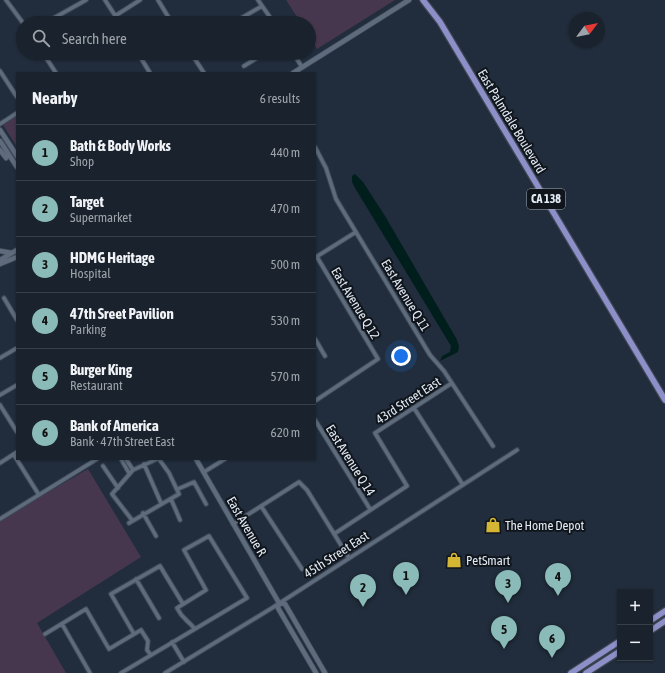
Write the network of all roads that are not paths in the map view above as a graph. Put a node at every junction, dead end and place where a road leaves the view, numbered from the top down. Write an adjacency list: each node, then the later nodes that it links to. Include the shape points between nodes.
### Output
1 (6, 0): 10 (street)
2 (86, 0): 11 (street)
3 (106, 0): 12 (street)
4 (140, 0): 12 (street)
5 (158, 0): 13 (street)
6 (258, 0): 9 (street)
7 (409, 0): 16 (main road)
8 (423, 0): 58 (highway, East Palmdale Boulevard / CA 138, via 440,22)
9 (262, 6): 14 (street); 15 (street)
10 (18, 16)
11 (57, 16)
12 (115, 16)
13 (168, 16)
14 (245, 16)
15 (269, 16)
16 (316, 58)
17 (48, 60): 26 (street)
18 (142, 60): 27 (street)
19 (196, 60): 28 (street)
20 (254, 60): 23 (street)
21 (298, 60): 24 (street)
22 (313, 60): 24 (main road)
23 (244, 66)
24 (302, 67): 29 (main road)
25 (0, 70): 30 (street)
26 (55, 72)
27 (149, 72)
28 (203, 72)
29 (294, 72)
30 (16, 95)
31 (16, 115): 32 (street)
32 (0, 124)
33 (0, 130): 38 (main road)
34 (0, 136): 38 (main road)
35 (0, 141): 40 (main road)
36 (0, 150): 39 (main road)
37 (316, 151): 41 (street, East Avenue Q 11, via 326,168 336,199)
38 (16, 155)
39 (6, 158)
40 (16, 165)
41 (356, 232): 45 (street); 54 (street, East Avenue Q 11, via 430,355)
42 (0, 251): 43 (main road)
43 (15, 251): 46 (main road)
44 (16, 257): 47 (main road)
45 (316, 258): 57 (street, East Avenue Q 12, via 378,359)
46 (0, 260)
47 (0, 264)
48 (4, 298): 49 (street)
49 (16, 318)
50 (316, 341): 52 (street)
51 (16, 349): 53 (street)
52 (325, 356)
53 (0, 358)
54 (452, 383): 60 (street, 43rd Street East); 63 (street, East Avenue Q 11)
55 (16, 386): 56 (street)
56 (0, 395)
57 (316, 400)
58 (665, 400)
59 (0, 405): 62 (street)
60 (414, 408): 78 (street); 86 (street, 43rd Street East, via 375,433 407,486)
61 (316, 422): 86 (street, East Avenue Q 14)
62 (16, 430)
63 (493, 446)
64 (517, 450): 78 (street, 45th Street East)
65 (15, 454): 74 (street)
66 (19, 460): 81 (street)
67 (95, 460): 81 (street)
68 (122, 460): 76 (street)
69 (126, 460): 76 (street)
70 (159, 460): 80 (street)
71 (197, 460): 77 (main road, East Avenue R)
72 (223, 460): 77 (street)
73 (146, 462): 76 (street); 83 (street)
74 (0, 463)
75 (103, 466): 79 (street)
76 (131, 472): 79 (street)
77 (204, 472): 90 (main road, East Avenue R)
78 (463, 485): 93 (street, 45th Street East)
79 (118, 488): 87 (street, via 112,494 130,521)
80 (178, 489): 82 (street, via 179,494); 84 (street, via 194,482)
81 (39, 495): 88 (street)
82 (171, 499): 83 (street); 89 (street)
83 (161, 503): 87 (street)
84 (206, 504)
85 (261, 506): 90 (street); 91 (street, via 299,482 307,490); 94 (street)
86 (370, 509): 91 (street)
87 (143, 513): 92 (street)
88 (0, 519)
89 (180, 520)
90 (233, 524): 96 (main road, East Avenue R)
91 (334, 534): 93 (street)
92 (156, 536)
93 (349, 558): 96 (street, 45th Street East)
94 (302, 569)
95 (136, 580): 97 (street, via 160,566); 99 (street); 106 (street, via 111,594)
96 (279, 603): 112 (street, 45th Street East); 113 (main road, East Avenue R, via 285,604); 117 (main road, East Avenue R, via 278,608)
97 (183, 604): 103 (street, via 177,608 182,618); 103 (street, via 206,590 184,550 209,536 247,598)
98 (665, 611): 100 (highway)
99 (159, 618)
100 (653, 619)
101 (665, 621): 104 (highway)
102 (62, 624): 105 (street); 106 (street, via 86,609 109,649); 114 (street)
103 (194, 628): 107 (street)
104 (653, 629)
105 (45, 634)
106 (134, 634): 111 (street, via 141,630 148,641 147,650)
107 (172, 642): 111 (street); 112 (street)
108 (617, 643): 109 (highway)
109 (602, 653): 118 (highway, via 596,654); 119 (highway)
110 (617, 653): 120 (highway)
111 (151, 655): 115 (street)
112 (184, 662): 116 (street, 45th Street East)
113 (323, 671): 117 (street)
114 (90, 673)
115 (121, 673)
116 (165, 673)
117 (315, 673)
118 (567, 673)
119 (571, 673)
120 (586, 673)

